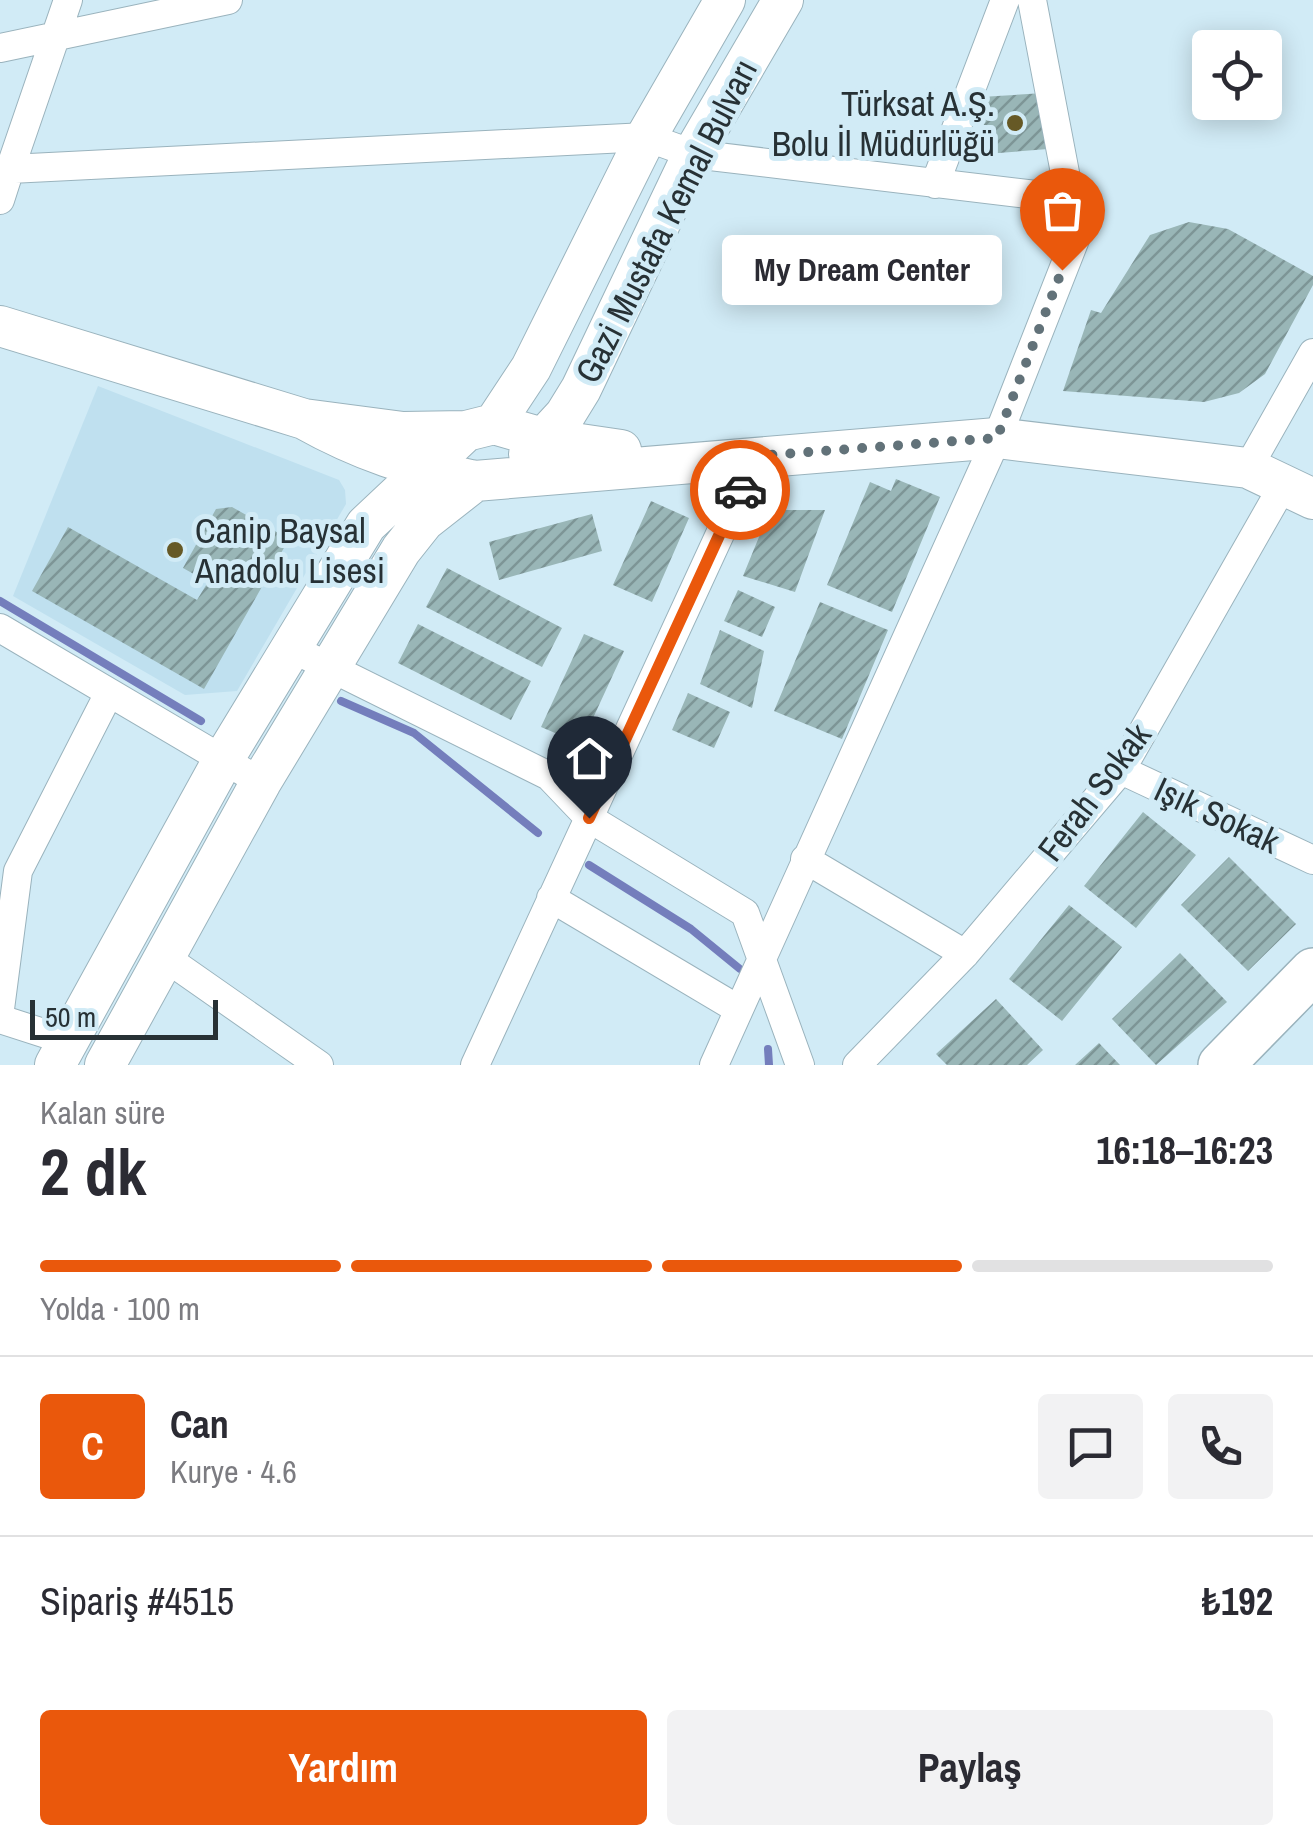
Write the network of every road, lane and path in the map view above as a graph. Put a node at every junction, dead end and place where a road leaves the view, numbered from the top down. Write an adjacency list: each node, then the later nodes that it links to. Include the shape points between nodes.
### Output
1 (68, 0): 7 (street)
2 (228, 0): 7 (street)
3 (724, 0): 9 (main road, Gazi Mustafa Kemal Bulvarı)
4 (783, 0): 10 (main road, Gazi Mustafa Kemal Bulvarı)
5 (1005, 0): 12 (street)
6 (1032, 0): 13 (street)
7 (55, 36): 8 (street); 11 (street)
8 (0, 48)
9 (646, 138): 10 (street); 11 (street); 19 (main road, Gazi Mustafa Kemal Bulvarı, via 531,368)
10 (692, 154): 12 (street); 17 (main road, Gazi Mustafa Kemal Bulvarı)
11 (10, 169): 14 (street)
12 (935, 184): 13 (street)
13 (1070, 199): 20 (street, via 1076,237)
14 (0, 200)
15 (0, 326): 18 (main road)
16 (1313, 353): 27 (street, Ferah Sokak)
17 (581, 389): 21 (main road, Gazi Mustafa Kemal Bulvarı); 24 (main road, via 601,428)
18 (304, 420): 19 (main road, via 403,432); 22 (main road)
19 (480, 427): 21 (main road); 25 (main road, Gazi Mustafa Kemal Bulvarı)
20 (997, 438): 23 (main road); 27 (main road); 37 (street)
21 (546, 440): 24 (main road); 26 (main road, Gazi Mustafa Kemal Bulvarı)
22 (352, 446): 25 (main road); 28 (main road, via 372,490)
23 (756, 456): 24 (main road); 36 (street)
24 (636, 458): 26 (main road)
25 (421, 470): 26 (main road); 28 (main road, Gazi Mustafa Kemal Bulvarı)
26 (489, 479): 31 (main road, Gazi Mustafa Kemal Bulvarı, via 424,521)
27 (1282, 484): 34 (street, Ferah Sokak)
28 (366, 525): 30 (main road, Gazi Mustafa Kemal Bulvarı)
29 (0, 628): 32 (street)
30 (289, 647): 31 (street); 33 (main road, Gazi Mustafa Kemal Bulvarı)
31 (330, 666): 35 (main road, Gazi Mustafa Kemal Bulvarı); 36 (street, via 548,776)
32 (108, 696): 33 (street); 44 (street, via 18,871)
33 (223, 760): 35 (street); 47 (main road, Gazi Mustafa Kemal Bulvarı)
34 (1120, 770): 38 (street, Işık Sokak); 41 (street, Ferah Sokak)
35 (262, 782): 42 (main road, Gazi Mustafa Kemal Bulvarı)
36 (589, 818): 39 (street); 40 (street, via 745,914)
37 (806, 860): 40 (street); 41 (street)
38 (1313, 860)
39 (552, 898): 45 (street); 50 (street)
40 (763, 952): 45 (street); 52 (street)
41 (965, 954): 53 (street, Ferah Sokak)
42 (166, 958): 48 (main road, Gazi Mustafa Kemal Bulvarı); 49 (street)
43 (1305, 995): 54 (main road)
44 (0, 1008)
45 (736, 1008): 51 (street)
46 (0, 1019): 47 (street)
47 (62, 1053)
48 (105, 1065)
49 (319, 1065)
50 (474, 1065)
51 (714, 1065)
52 (800, 1065)
53 (857, 1065)
54 (1221, 1065)

